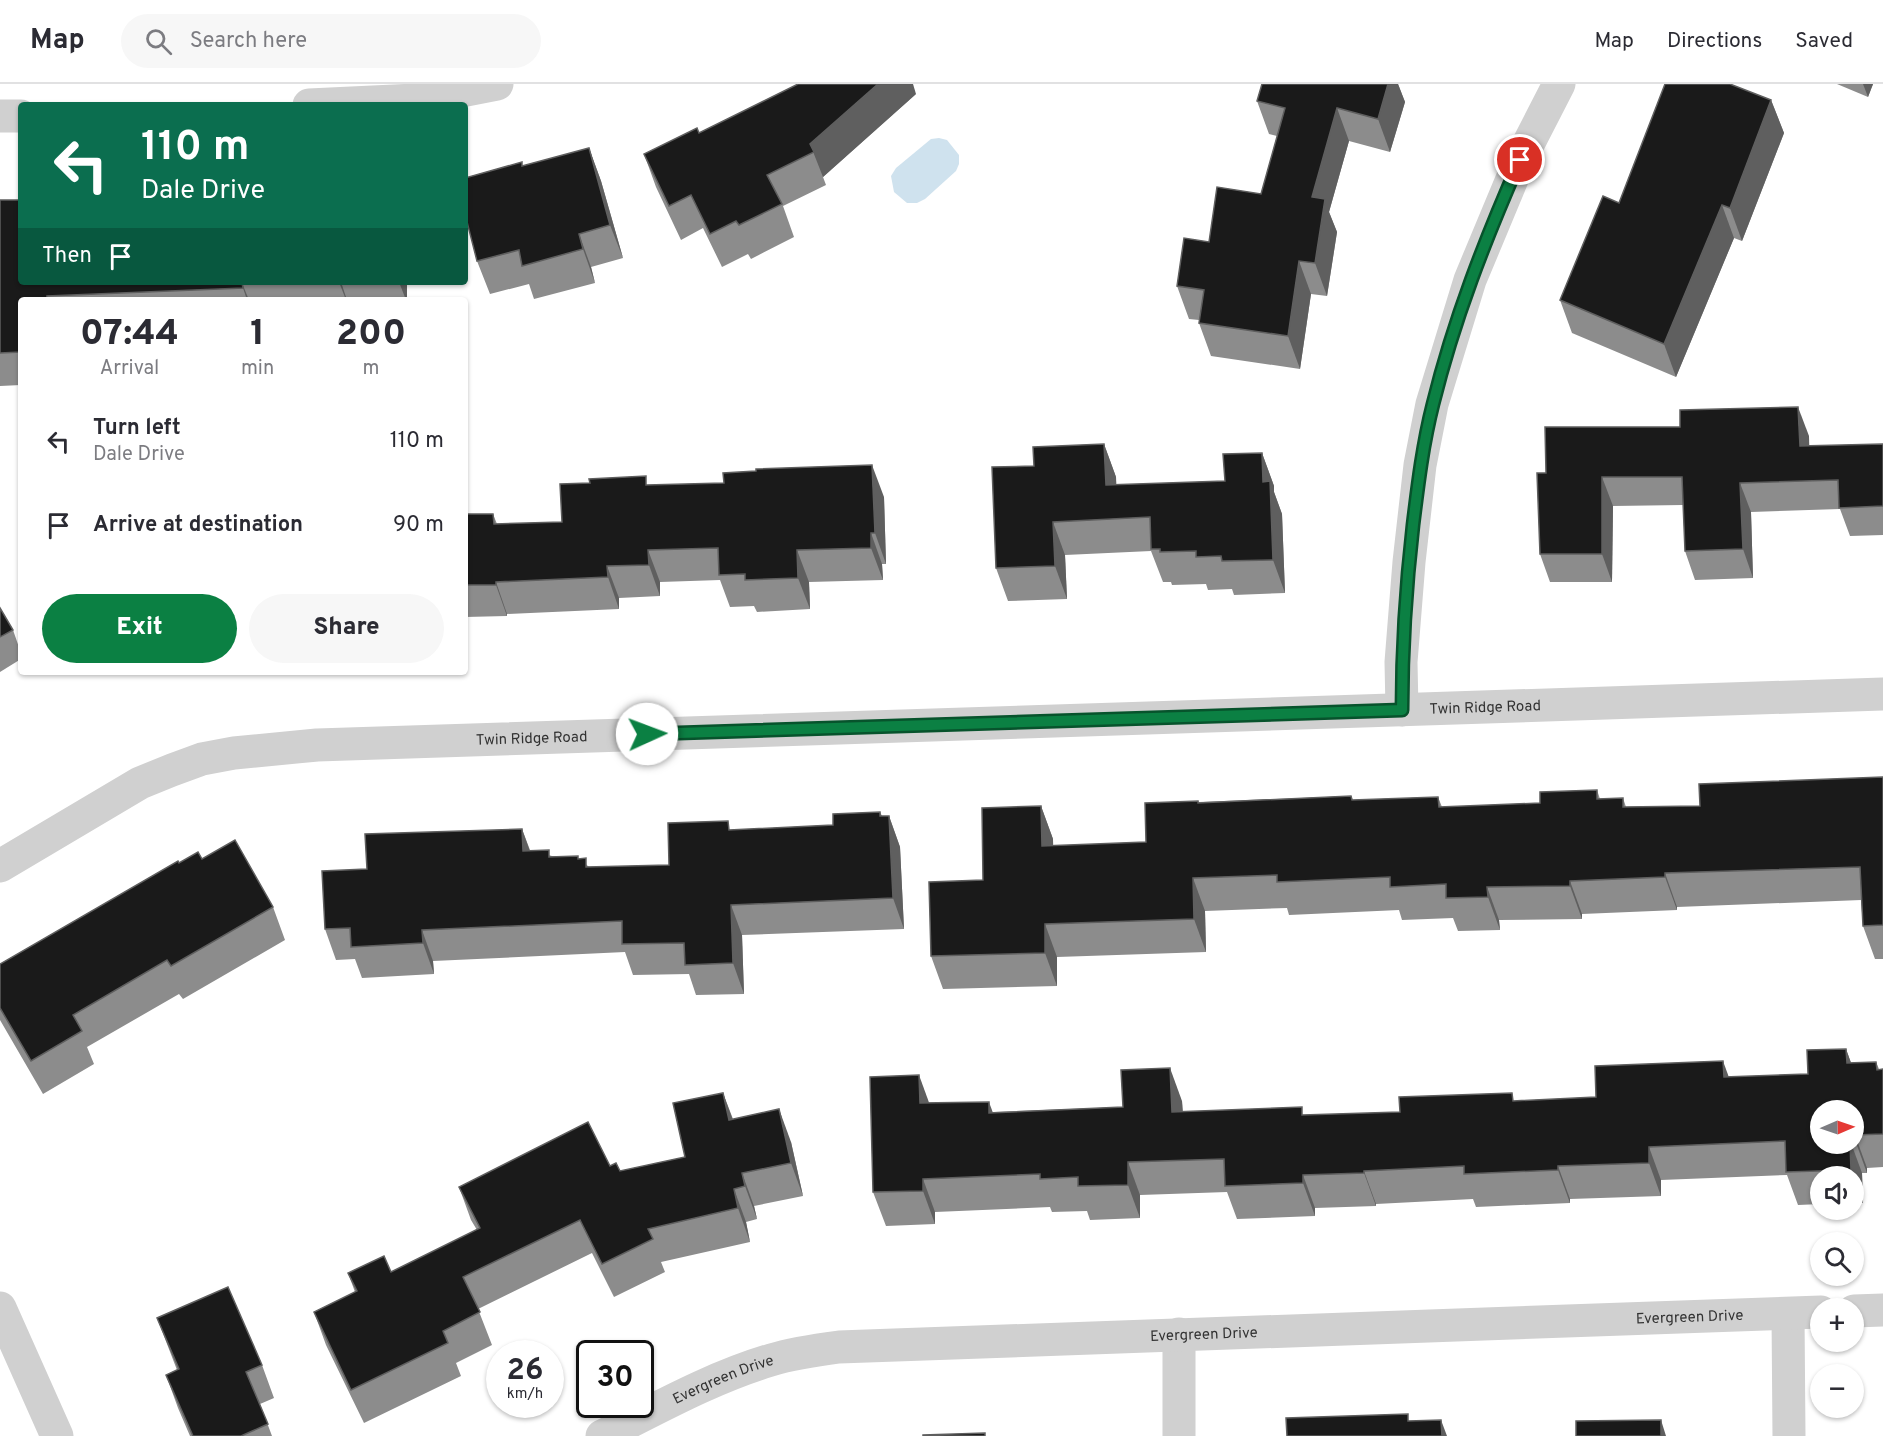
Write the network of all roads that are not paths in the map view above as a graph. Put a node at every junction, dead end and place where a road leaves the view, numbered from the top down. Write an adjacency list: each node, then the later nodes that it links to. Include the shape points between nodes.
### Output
1 (497, 84): 3 (street, via 414,100)
2 (1559, 84): 7 (street, via 1520,160 1470,280 1432,404 1420,465 1409,562 1401,662)
3 (372, 102)
4 (0, 116): 5 (street)
5 (18, 116)
6 (1883, 694): 7 (street, Twin Ridge Road)
7 (1402, 710): 8 (street, Twin Ridge Road, via 265,748 202,759 140,783)
8 (0, 866)
9 (0, 1308): 15 (street)
10 (1883, 1310): 11 (street)
11 (1864, 1311)
12 (1810, 1313): 13 (street, Evergreen Drive)
13 (1788, 1314): 14 (street, Evergreen Drive); 18 (street)
14 (1179, 1334): 16 (street, Evergreen Drive, via 839,1347 804,1352 769,1360 704,1386); 17 (street)
15 (57, 1436)
16 (602, 1436)
17 (1179, 1436)
18 (1789, 1436)

